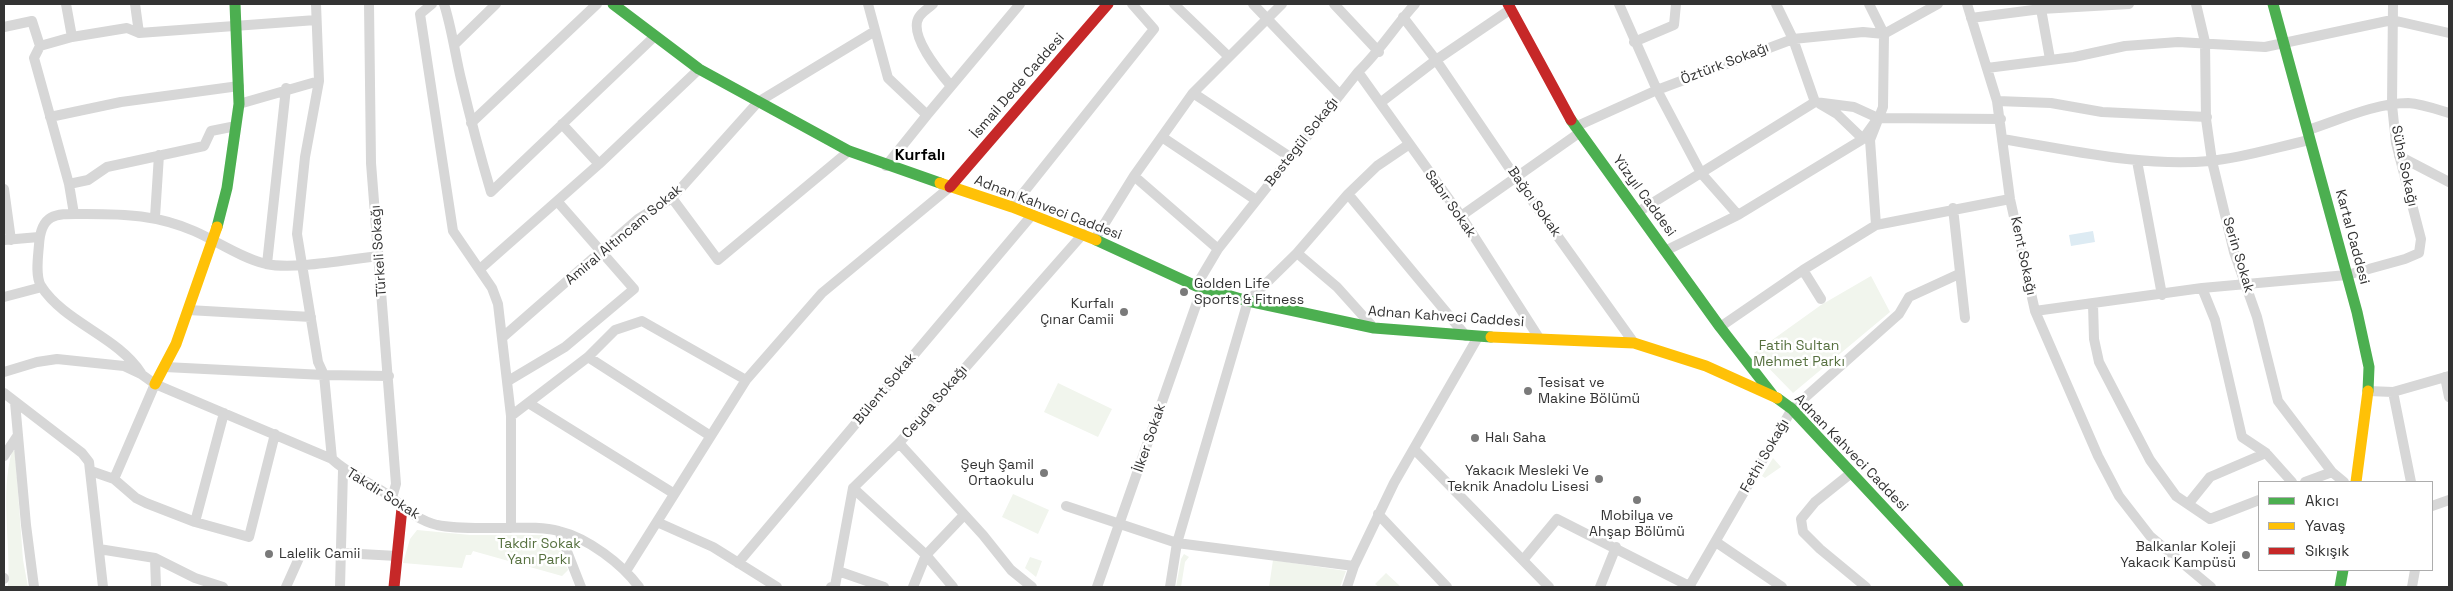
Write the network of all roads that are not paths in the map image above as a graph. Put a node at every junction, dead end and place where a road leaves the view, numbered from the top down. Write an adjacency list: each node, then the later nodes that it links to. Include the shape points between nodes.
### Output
1 (66, 4): 45 (street)
2 (135, 4): 41 (street)
3 (235, 4): 38 (main road)
4 (316, 4): 36 (street)
5 (369, 4): 125 (street, Türkeli Sokağı, via 371,163)
6 (432, 4): 128 (street, via 420,14 453,231)
7 (444, 4): 50 (street)
8 (496, 4): 50 (street)
9 (597, 4): 78 (street)
10 (613, 4): 44 (main road, Adnan Kahveci Caddesi)
11 (868, 4): 40 (street)
12 (933, 4): 61 (street, via 919,17 917,31 933,64)
13 (1020, 4): 61 (street)
14 (1108, 4): 100 (main road, İsmail Dede Caddesi)
15 (1132, 4): 107 (street, via 1154,29)
16 (1174, 4): 53 (street)
17 (1253, 4): 35 (street)
18 (1282, 4): 35 (street)
19 (1334, 4): 52 (street)
20 (1415, 4): 33 (street, Bestegül Sokağı)
21 (1619, 4): 47 (street)
22 (1676, 4): 47 (street, via 1674,25)
23 (1776, 4): 46 (street)
24 (1869, 4): 43 (street)
25 (1938, 4): 43 (street)
26 (1967, 4): 34 (street, Kent Sokağı)
27 (2129, 4): 32 (street)
28 (2196, 4): 48 (street, Serin Sokak)
29 (2273, 4): 49 (main road, Kartal Caddesi)
30 (2393, 4): 37 (street, Süha Sokağı)
31 (1510, 6): 55 (street); 81 (main road, Yüzyıl Caddesi)
32 (2042, 9): 34 (street); 54 (street)
33 (1403, 17): 52 (street, Bestegül Sokağı); 55 (street, Bağcı Sokak)
34 (1971, 18): 56 (street, Kent Sokağı)
35 (1267, 19): 53 (street); 65 (street)
36 (316, 20): 38 (street); 59 (street)
37 (2392, 20): 42 (street); 49 (street); 71 (street, Süha Sokağı)
38 (235, 25): 41 (street); 60 (main road)
39 (4, 27): 51 (street, via 32,21)
40 (875, 31): 67 (street, Amiral Altıncam Sokak); 73 (street, via 888,78)
41 (139, 33): 45 (street, via 127,28)
42 (2449, 33)
43 (1884, 34): 46 (street, Öztürk Sokağı, via 1862,32); 76 (street, via 1883,107)
44 (655, 36): 57 (main road, Adnan Kahveci Caddesi); 79 (street)
45 (72, 37): 51 (street)
46 (1793, 39): 63 (street, Öztürk Sokağı); 68 (street)
47 (1634, 42): 63 (street)
48 (2205, 42): 49 (street, via 2265,47); 54 (street, via 2125,46); 74 (street, Serin Sokak)
49 (2284, 42): 82 (main road, Kartal Caddesi)
50 (454, 45): 78 (street)
51 (40, 46): 75 (street, via 34,58)
52 (1379, 52): 58 (street, Bestegül Sokağı)
53 (1228, 56): 64 (street)
54 (2050, 59): 56 (street)
55 (1436, 60): 69 (street); 97 (street, Bağcı Sokak)
56 (1987, 68): 66 (street, Kent Sokağı)
57 (699, 69): 67 (main road, Adnan Kahveci Caddesi); 93 (street)
58 (1358, 72): 65 (street, Bestegül Sokağı); 69 (street, Sabır Sokak)
59 (319, 81): 62 (street); 127 (street, via 305,157 297,234)
60 (239, 86): 70 (main road); 75 (street, via 121,102)
61 (951, 86): 73 (street)
62 (286, 88): 70 (street); 126 (street)
63 (1657, 90): 81 (street, Öztürk Sokağı); 95 (street)
64 (1193, 93): 83 (street); 90 (street)
65 (1340, 95): 90 (street, Bestegül Sokağı)
66 (1997, 101): 74 (street, via 2051,103 2102,112); 77 (street, Kent Sokağı)
67 (758, 102): 87 (main road, Adnan Kahveci Caddesi); 103 (street, Amiral Altıncam Sokak)
68 (1815, 102): 76 (street, via 1854,107); 85 (street, via 1837,114); 95 (street)
69 (1380, 103): 86 (street, Sabır Sokak)
70 (239, 104): 80 (main road)
71 (2392, 105): 72 (street, via 2425,105); 82 (street); 89 (street, Süha Sokağı)
72 (2449, 113)
73 (927, 115): 94 (street)
74 (2207, 116): 92 (street, Serin Sokak)
75 (50, 117): 99 (street)
76 (1878, 118): 77 (street); 85 (street); 115 (street, via 1870,140)
77 (2000, 119): 84 (street, Kent Sokağı)
78 (471, 123): 79 (street, via 491,192)
79 (562, 124): 93 (street)
80 (236, 126): 88 (street, via 211,131 204,146); 120 (main road, via 228,188)
81 (1577, 130): 97 (street, Öztürk Sokağı); 109 (main road, Yüzyıl Caddesi)
82 (2309, 135): 92 (street); 131 (main road, Kartal Caddesi)
83 (1162, 137): 96 (street); 105 (street)
84 (2002, 139): 91 (street); 104 (street, Kent Sokağı)
85 (1864, 140): 112 (street)
86 (1408, 145): 102 (street, via 1377,166); 113 (street, Sabır Sokak)
87 (849, 151): 94 (main road, Adnan Kahveci Caddesi); 103 (street, via 718,260)
88 (159, 155): 99 (street, via 107,167 88,180); 114 (street)
89 (2399, 156): 98 (street); 131 (street, Süha Sokağı, via 2421,239 2419,252)
90 (1290, 157): 105 (street, Bestegül Sokağı)
91 (2137, 161): 92 (street); 136 (street)
92 (2212, 161): 132 (street, Serin Sokak, via 2234,252)
93 (599, 164): 106 (street)
94 (886, 166): 100 (main road, Adnan Kahveci Caddesi)
95 (1701, 173): 109 (street); 112 (street)
96 (1134, 176): 118 (street); 121 (street)
97 (1516, 178): 113 (street, Öztürk Sokağı); 151 (street, Bağcı Sokak)
98 (2449, 182)
99 (69, 184): 110 (street)
100 (950, 187): 107 (main road, Adnan Kahveci Caddesi); 159 (street, via 822,293)
101 (4, 189): 119 (street)
102 (1348, 194): 124 (street); 147 (street)
103 (672, 198): 122 (street, Amiral Altıncam Sokak, via 638,219)
104 (2010, 199): 108 (street); 142 (street, Kent Sokağı)
105 (1256, 200): 121 (street, Bestegül Sokağı)
106 (556, 201): 122 (street); 128 (street)
107 (1012, 206): 111 (main road, Adnan Kahveci Caddesi)
108 (1953, 208): 115 (street); 130 (street)
109 (1638, 212): 123 (main road, Yüzyıl Caddesi)
110 (74, 214): 114 (street); 117 (street, via 59,214 45,221)
111 (1032, 215): 116 (main road, Adnan Kahveci Caddesi); 216 (street, Bülent Sokak)
112 (1738, 215): 123 (street)
113 (1461, 216): 150 (street, Sabır Sokak)
114 (155, 217): 120 (street, via 195,231)
115 (1876, 225): 129 (street)
116 (1083, 234): 118 (main road, Adnan Kahveci Caddesi); 175 (street, Ceyda Sokağı)
117 (40, 237): 119 (street); 133 (street, via 38,262)
118 (1095, 239): 134 (main road, Adnan Kahveci Caddesi)
119 (7, 240)
120 (212, 241): 126 (street); 141 (main road)
121 (1218, 249): 134 (street, Bestegül Sokağı)
122 (601, 251): 149 (street, Amiral Altıncam Sokak); 160 (street, via 634,289 565,347)
123 (1665, 251): 145 (main road, Yüzyıl Caddesi)
124 (1297, 253): 139 (street); 146 (street, via 1337,288)
125 (380, 256): 127 (street); 157 (street, Türkeli Sokağı)
126 (266, 264): 127 (street)
127 (304, 265): 143 (street)
128 (480, 269): 149 (street, via 495,296)
129 (1803, 270): 138 (street); 145 (street)
130 (1959, 274): 144 (street); 169 (street, Fethi Sokağı, via 1909,297 1900,314)
131 (2347, 275): 132 (street); 162 (main road, Kartal Caddesi, via 2369,366)
132 (2246, 285): 135 (street); 182 (street, Serin Sokak, via 2278,401)
133 (42, 287): 137 (street); 155 (street, via 68,314 134,362)
134 (1199, 287): 139 (main road, Adnan Kahveci Caddesi); 203 (street, İlker Sokak)
135 (2202, 288): 136 (street); 177 (street, via 2216,320 2242,437)
136 (2162, 295): 140 (street)
137 (4, 297)
138 (1821, 299)
139 (1248, 301): 146 (main road, Adnan Kahveci Caddesi); 207 (street)
140 (2093, 304): 142 (street); 195 (street, via 2094,339 2099,362 2150,460 2168,488)
141 (188, 310): 143 (street); 153 (main road)
142 (2035, 311): 247 (street, Kent Sokağı, via 2098,456 2119,496 2150,536)
143 (311, 317): 156 (street, via 318,362)
144 (1966, 318)
145 (1720, 327): 165 (main road, Yüzyıl Caddesi)
146 (1374, 328): 147 (main road, Adnan Kahveci Caddesi)
147 (1466, 336): 148 (main road, Adnan Kahveci Caddesi)
148 (1478, 337): 150 (main road, Adnan Kahveci Caddesi); 176 (street)
149 (503, 338): 160 (street)
150 (1539, 338): 151 (main road, Adnan Kahveci Caddesi)
151 (1634, 343): 165 (main road, Adnan Kahveci Caddesi, via 1706,366)
152 (588, 357): 159 (street, via 615,330 642,321); 168 (street); 174 (street)
153 (165, 367): 156 (street); 161 (main road)
154 (4, 372): 155 (street, via 57,359 124,366)
155 (141, 374): 161 (street, Takdir Sokak)
156 (324, 375): 157 (street); 179 (street)
157 (388, 376): 192 (street, Türkeli Sokağı, via 396,484)
158 (2447, 377): 163 (street); 166 (street)
159 (746, 380): 174 (street)
160 (508, 381): 171 (street)
161 (156, 384): 170 (street, Takdir Sokak); 184 (street)
162 (2368, 391): 163 (street); 188 (main road, Kartal Caddesi)
163 (2393, 392): 189 (street)
164 (4, 393): 167 (street)
165 (1773, 395): 169 (main road, Adnan Kahveci Caddesi)
166 (2449, 397)
167 (15, 402): 173 (street); 181 (street, via 82,452 89,462)
168 (530, 404): 171 (street); 191 (street)
169 (1792, 409): 183 (main road, Adnan Kahveci Caddesi); 206 (street, Fethi Sokağı)
170 (224, 413): 172 (street, Takdir Sokak); 201 (street)
171 (511, 416): 204 (street)
172 (275, 434): 179 (street, Takdir Sokak); 201 (street, via 249,537)
173 (18, 435): 178 (street); 222 (street)
174 (709, 436): 191 (street)
175 (899, 443): 190 (street, Ceyda Sokağı); 200 (street)
176 (1414, 449): 199 (street); 215 (street)
177 (2266, 453): 185 (street); 195 (street, via 2210,477)
178 (4, 456)
179 (332, 459): 180 (street, Takdir Sokak)
180 (343, 470): 192 (street, Takdir Sokak); 210 (street)
181 (90, 471): 184 (street); 209 (street)
182 (2332, 472): 186 (street); 187 (street, Serin Sokak)
183 (1850, 474): 245 (street, via 1815,502 1801,519 1803,532); 246 (main road, Adnan Kahveci Caddesi)
184 (114, 479): 201 (street, via 136,498)
185 (2291, 481)
186 (2308, 481)
187 (2343, 481)
188 (2356, 481)
189 (2411, 481)
190 (853, 488): 211 (street); 219 (street)
191 (674, 492): 202 (street)
192 (392, 498): 198 (street, Takdir Sokak)
193 (2258, 500): 195 (street, via 2210,519)
194 (2449, 500): 197 (street)
195 (2189, 503)
196 (1066, 506): 203 (street)
197 (2433, 506)
198 (402, 508): 204 (street, Takdir Sokak, via 438,525); 212 (main road)
199 (1378, 514): 217 (street); 240 (street)
200 (964, 515): 211 (street); 236 (street, via 1011,570)
201 (195, 522)
202 (657, 522): 216 (street, via 713,547); 218 (street)
203 (1121, 523): 207 (street); 237 (street, İlker Sokak)
204 (511, 528): 205 (street, Takdir Sokak)
205 (559, 531): 218 (street, Takdir Sokak, via 593,547); 229 (street)
206 (1716, 542): 243 (street, Fethi Sokağı); 244 (street)
207 (1177, 543): 217 (street); 238 (street)
208 (1616, 548): 215 (street, via 1557,519); 242 (street); 243 (street)
209 (99, 549): 213 (street); 223 (street)
210 (342, 553): 212 (street); 227 (street)
211 (926, 555): 234 (street); 235 (street)
212 (397, 556): 228 (main road)
213 (155, 558): 224 (street); 225 (street, via 195,578)
214 (299, 558): 226 (street)
215 (1523, 560): 241 (street)
216 (738, 563): 231 (street)
217 (1354, 566): 239 (street)
218 (626, 571): 230 (street, Takdir Sokak)
219 (838, 571): 232 (street, via 835,586); 233 (street)
220 (2342, 571): 248 (main road)
221 (2415, 571): 249 (street)
222 (34, 587)
223 (103, 587)
224 (156, 587)
225 (223, 587)
226 (286, 587)
227 (340, 587)
228 (394, 587)
229 (581, 587)
230 (639, 587)
231 (777, 587)
232 (831, 587)
233 (884, 587)
234 (913, 587)
235 (953, 587)
236 (1032, 587)
237 (1097, 587)
238 (1170, 587)
239 (1347, 587)
240 (1447, 587)
241 (1549, 587)
242 (1600, 587)
243 (1690, 587)
244 (1782, 587)
245 (1866, 587)
246 (1958, 587)
247 (2211, 587)
248 (2340, 587)
249 (2412, 587)

